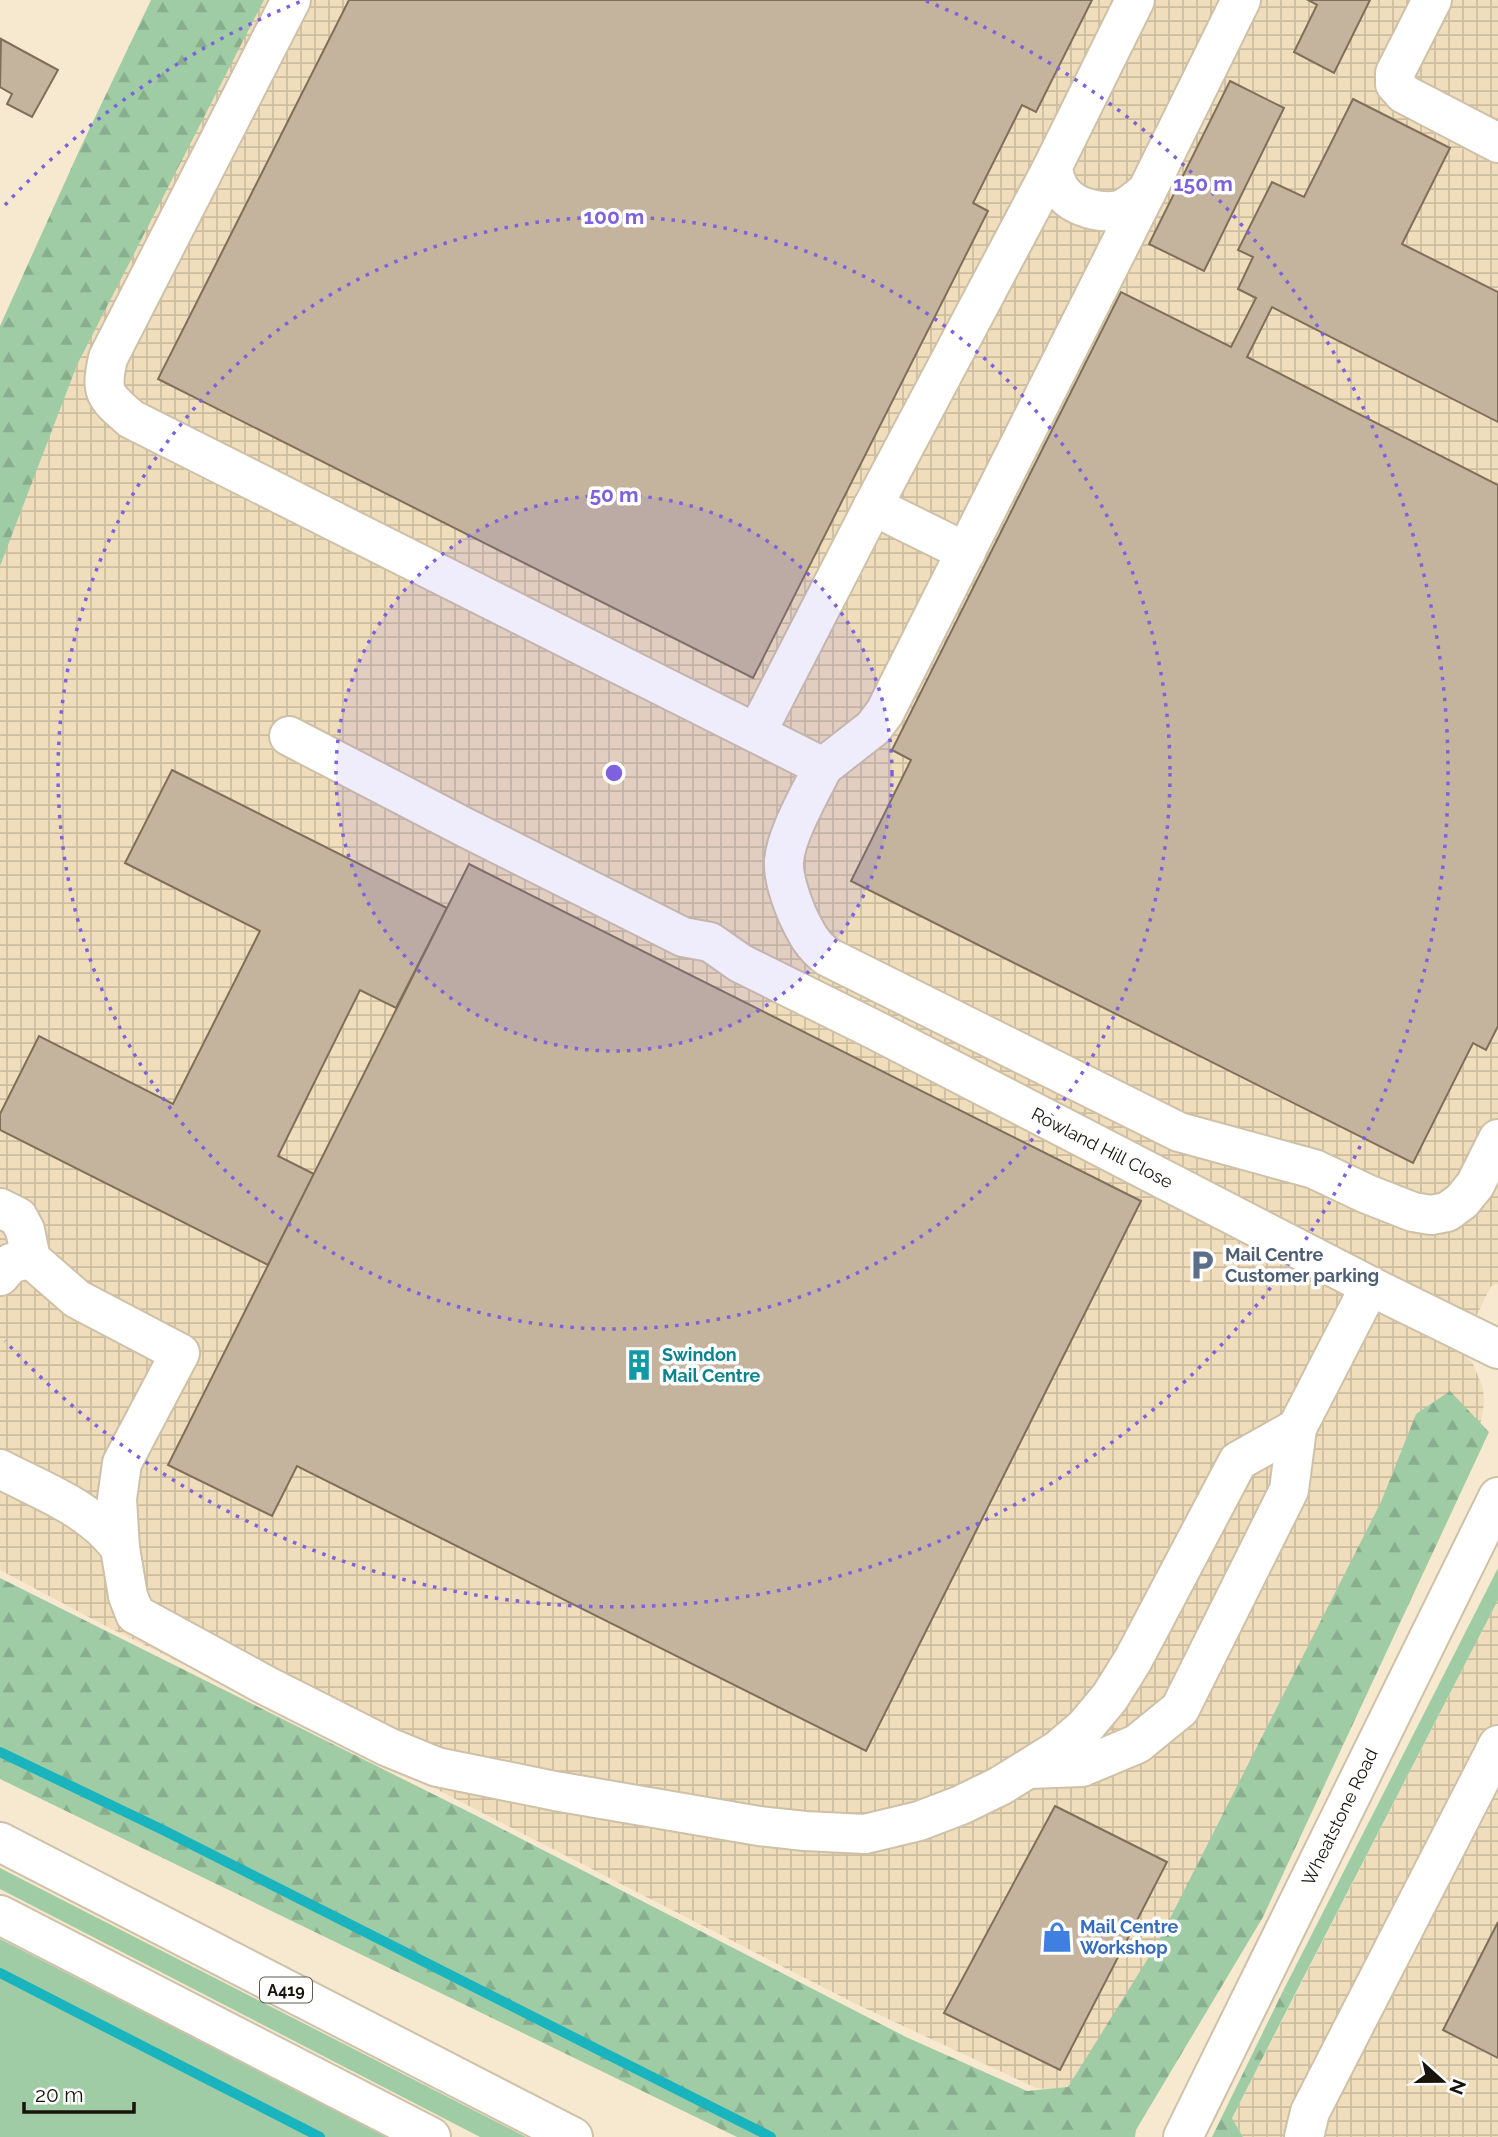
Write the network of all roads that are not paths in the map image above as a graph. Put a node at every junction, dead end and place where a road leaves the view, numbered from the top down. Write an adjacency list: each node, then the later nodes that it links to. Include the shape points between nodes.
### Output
1 (291, 0): 10 (main road, via 108,358 103,381 110,400 131,419)
2 (1135, 0): 6 (main road)
3 (1241, 0): 7 (main road)
4 (1432, 0): 5 (main road, via 1395,73 1395,84 1404,94)
5 (1498, 143)
6 (1052, 168): 7 (main road, via 1063,193 1091,209 1122,209); 8 (main road)
7 (1147, 191): 9 (main road)
8 (873, 506): 9 (main road); 10 (main road)
9 (966, 552): 12 (main road, via 880,721)
10 (757, 732): 12 (main road)
11 (289, 736): 16 (main road, Rowland Hill Close, via 683,937 710,942 740,963)
12 (823, 767): 13 (main road, via 788,842 784,863 805,931 828,957 1179,1132 1314,1169 1413,1212 1447,1212 1462,1200 1475,1185)
13 (1498, 1139)
14 (0, 1208): 15 (main road, via 18,1217 25,1230)
15 (16, 1268): 21 (main road, via 180,1353 122,1463 117,1499)
16 (1370, 1286): 17 (main road, Rowland Hill Close); 18 (main road)
17 (1498, 1349)
18 (1297, 1427): 23 (main road, via 1238,1461 1110,1697 1085,1727); 23 (main road, via 1289,1490 1180,1709 1138,1744 1082,1767)
19 (0, 1469): 21 (main road, via 87,1514)
20 (1498, 1497): 28 (main road, Wheatstone Road)
21 (120, 1548): 23 (main road, via 135,1614 267,1686 437,1767 759,1826 864,1834 961,1805)
22 (1498, 1745): 29 (main road, via 1310,2112)
23 (1027, 1770)
24 (0, 1842): 27 (main road, A419)
25 (0, 1915): 26 (main road)
26 (431, 2137)
27 (573, 2137)
28 (1183, 2137)
29 (1304, 2137)

